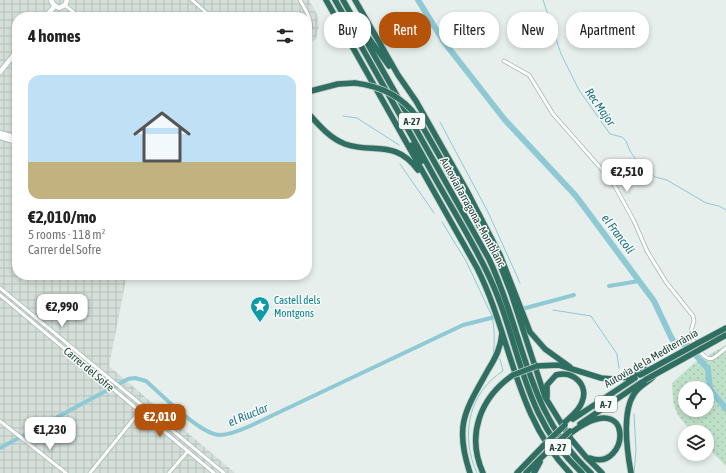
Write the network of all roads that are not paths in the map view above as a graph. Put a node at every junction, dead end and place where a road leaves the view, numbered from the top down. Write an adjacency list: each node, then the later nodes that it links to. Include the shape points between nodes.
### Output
1 (52, 0): 10 (street)
2 (67, 0): 9 (street)
3 (192, 0): 13 (street)
4 (300, 0): 14 (street)
5 (335, 0): 29 (highway, Autovia Tarragona - Montblanc / A-27)
6 (343, 0): 15 (highway, Autovia Tarragona - Montblanc / A-27)
7 (355, 0): 21 (highway)
8 (326, 1): 24 (highway)
9 (65, 5): 10 (street); 12 (street)
10 (55, 6): 11 (street)
11 (50, 12)
12 (73, 12)
13 (205, 12)
14 (306, 12)
15 (350, 12)
16 (371, 41): 21 (highway)
17 (371, 48): 48 (highway, Autovia Tarragona - Montblanc / A-27, via 489,259 510,310 536,396 552,426)
18 (12, 57): 20 (street)
19 (504, 61): 38 (street, via 529,75 553,114 612,181 666,282 693,316 690,336 703,355 711,359)
20 (0, 72)
21 (398, 74): 31 (highway, via 437,139)
22 (312, 91): 32 (highway, bridge, via 332,85 355,83 390,93 405,103 417,117)
23 (312, 117): 30 (highway, via 326,132 341,142 385,148 402,155 416,168)
24 (401, 130): 29 (highway); 30 (highway)
25 (0, 133): 27 (street)
26 (0, 137): 28 (street)
27 (12, 137)
28 (12, 141)
29 (437, 181): 64 (highway, Autovia Tarragona - Montblanc / A-27, via 479,254 494,287 528,392 539,417 558,447)
30 (434, 194): 35 (highway, via 482,279)
31 (488, 234): 32 (highway); 39 (highway, via 505,267 530,332 545,349)
32 (496, 255): 42 (highway, via 512,293 541,388)
33 (0, 288): 43 (street, Carrer del Sofre)
34 (0, 295): 44 (street, Carrer del Sofre)
35 (502, 328): 58 (highway, via 500,348 463,420 461,441); 63 (highway, via 531,416 543,438)
36 (726, 328): 40 (highway, Autovia de la Mediterrània / A-7, bridge)
37 (726, 336): 41 (highway, Autovia de la Mediterrània / A-7, bridge)
38 (726, 348)
39 (570, 367): 40 (highway, via 607,379 623,379); 59 (highway, bridge, via 537,366 513,375 499,385 488,398 478,420 476,445)
40 (639, 374): 46 (highway, Autovia de la Mediterrània / A-7)
41 (645, 381): 47 (highway, Autovia de la Mediterrània / A-7, via 594,412); 67 (highway, via 635,393 628,408)
42 (549, 403): 46 (highway, via 546,388 553,377 569,374 580,382 584,392 582,403); 49 (highway)
43 (144, 406): 44 (street); 57 (street, Carrer del Sofre)
44 (139, 412): 50 (street, Carrer del Sofre); 54 (street)
45 (0, 422): 53 (street)
46 (564, 426): 60 (highway, Autovia de la Mediterrània / A-7, bridge)
47 (571, 432): 48 (highway, bridge); 49 (highway, via 586,423 599,420 612,424 621,440 618,454 603,464 592,460)
48 (563, 440): 51 (highway, bridge); 65 (highway, A-27)
49 (575, 444): 66 (highway)
50 (188, 451): 52 (street, Carrer del Sofre); 55 (street)
51 (546, 453): 61 (highway); 62 (highway)
52 (210, 472): 56 (street, Carrer del Sofre)
53 (66, 473)
54 (90, 473)
55 (169, 473)
56 (214, 473)
57 (224, 473)
58 (470, 473)
59 (483, 473)
60 (517, 473)
61 (526, 473)
62 (534, 473)
63 (569, 473)
64 (582, 473)
65 (591, 473)
66 (602, 473)
67 (631, 473)

